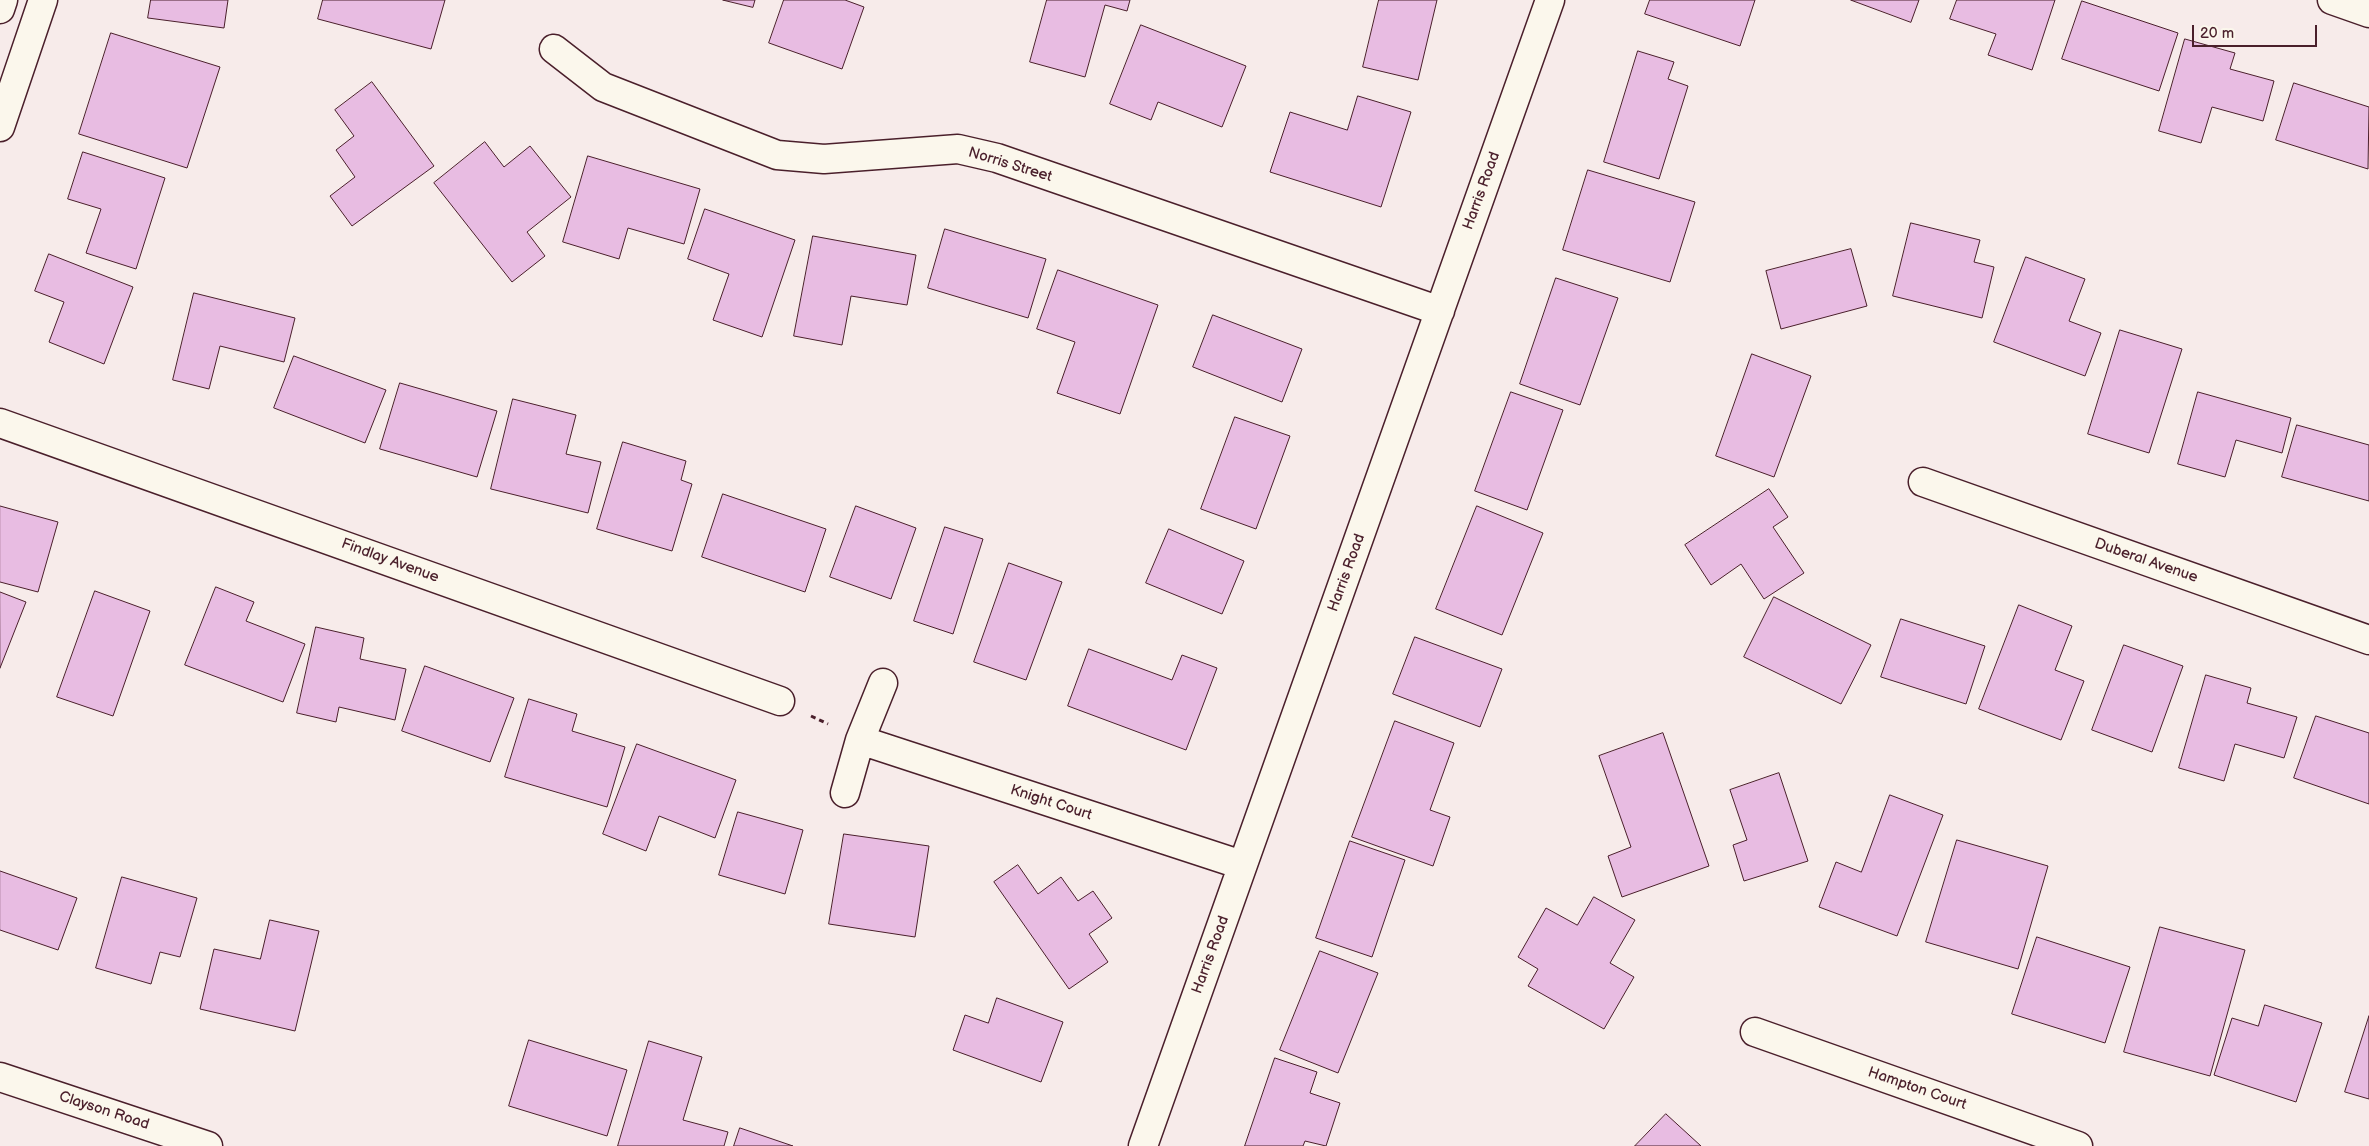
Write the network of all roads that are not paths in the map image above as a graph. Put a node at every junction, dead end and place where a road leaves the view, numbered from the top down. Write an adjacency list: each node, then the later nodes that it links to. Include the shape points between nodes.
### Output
1 (3, 0): 5 (street)
2 (42, 0): 8 (street)
3 (1550, 0): 9 (street, Harris Road)
4 (2332, 0): 6 (street)
5 (0, 9)
6 (2369, 13)
7 (554, 49): 9 (street, Norris Street, via 603,87 777,155 824,159 958,149 989,156)
8 (0, 127)
9 (1440, 311): 17 (street, Harris Road)
10 (0, 423): 14 (street, Findlay Avenue)
11 (1923, 482): 12 (street, Duberal Avenue)
12 (2369, 640)
13 (882, 683): 15 (street)
14 (780, 701)
15 (860, 740): 16 (street); 17 (street, Knight Court)
16 (845, 793)
17 (1242, 865): 21 (street, Harris Road)
18 (1754, 1032): 22 (street, Hampton Court)
19 (0, 1077): 20 (street, Clayson Road)
20 (208, 1146)
21 (1143, 1146)
22 (2078, 1146)

